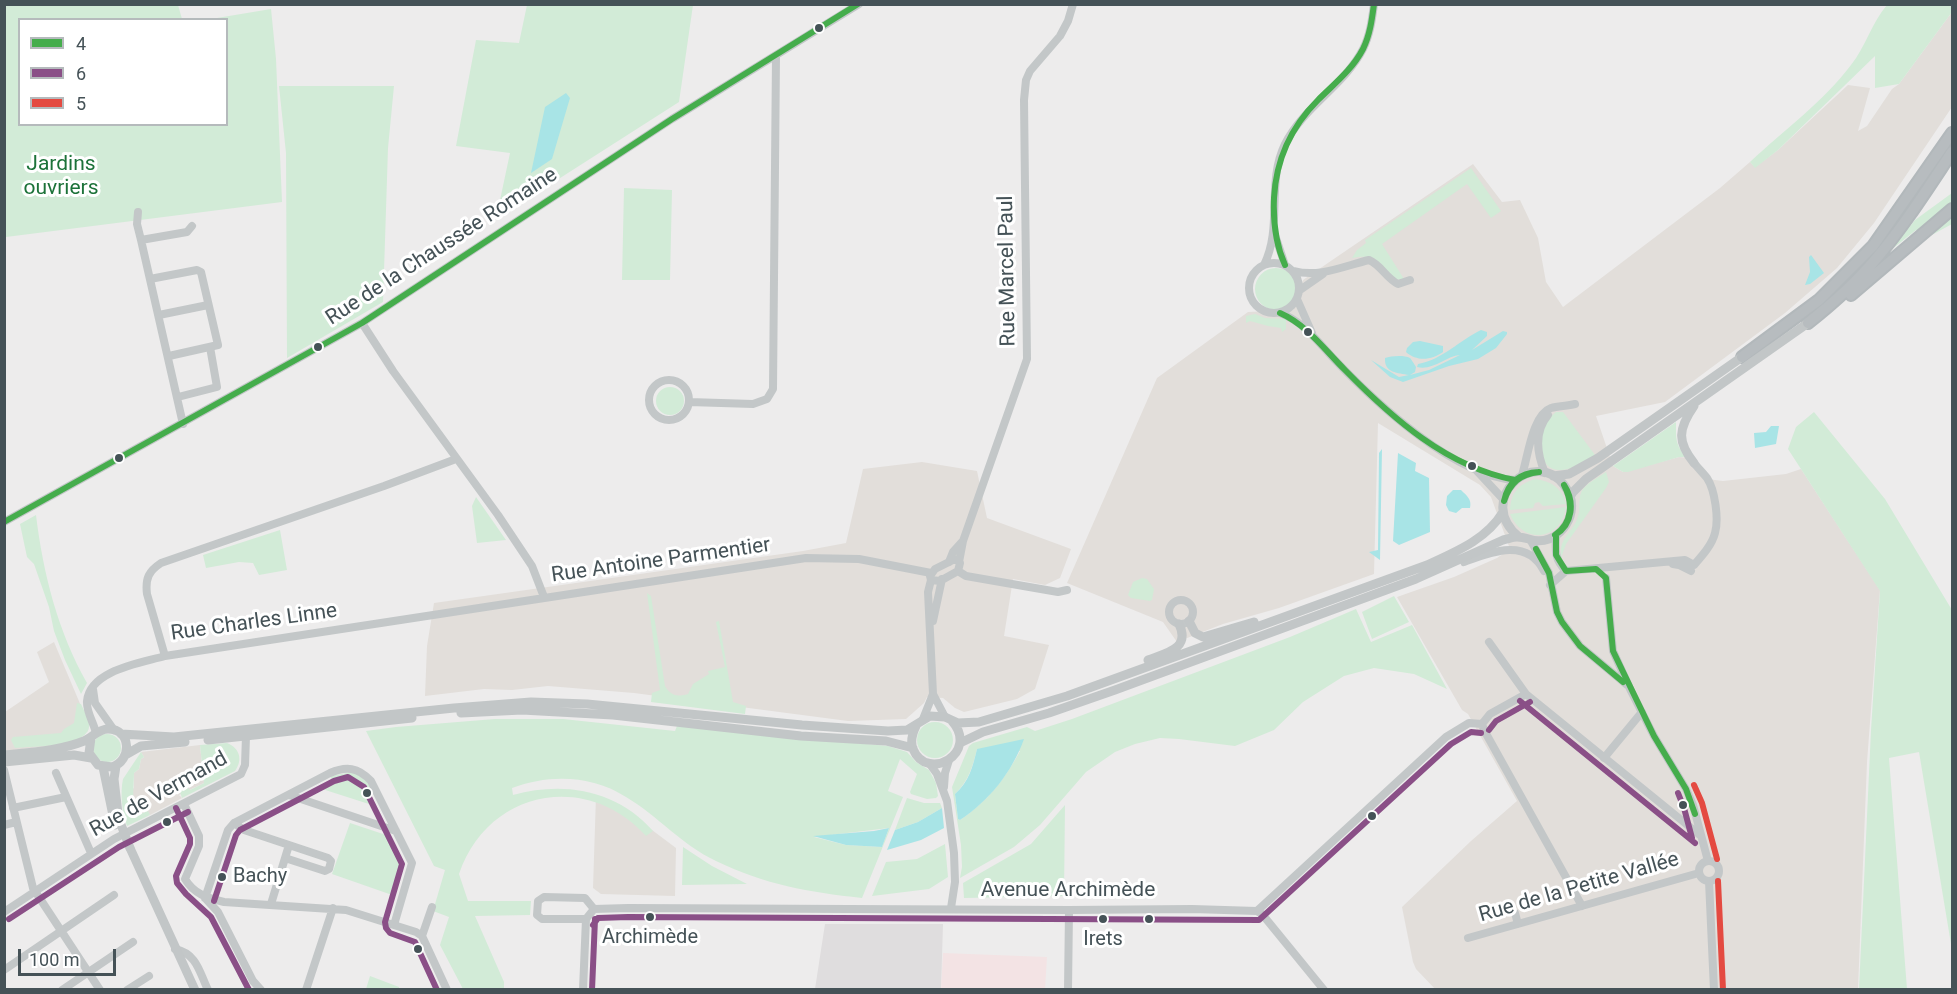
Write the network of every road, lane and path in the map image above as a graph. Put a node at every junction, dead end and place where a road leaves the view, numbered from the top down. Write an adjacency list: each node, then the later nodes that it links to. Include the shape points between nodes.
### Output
1 (859, 4): 4 (street, Rue de la Chaussée Romaine)
2 (1073, 4): 48 (street, Rue Marcel Paul, via 1060,36 1026,80 1027,359)
3 (1374, 4): 10 (street, via 1364,48 1350,69 1303,116 1285,145 1274,187)
4 (776, 56): 23 (street, Rue de la Chaussée Romaine); 31 (street, via 773,388 767,399 753,404)
5 (1953, 133): 28 (highway, via 1874,246 1819,300)
6 (1953, 152): 24 (highway, via 1874,262)
7 (1953, 209): 24 (highway, via 1845,299)
8 (138, 212): 11 (street)
9 (192, 226): 11 (street, via 187,232)
10 (1274, 228): 12 (street); 13 (street)
11 (141, 240): 16 (street)
12 (1264, 265): 13 (street); 21 (street, via 1251,278 1250,294 1260,309)
13 (1285, 265): 14 (street)
14 (1294, 271): 15 (street); 18 (street)
15 (1324, 273): 17 (street, via 1369,260 1391,281 1398,284); 18 (street)
16 (150, 279): 20 (street, via 199,270); 22 (street)
17 (1410, 280)
18 (1300, 290): 19 (street)
19 (1297, 299): 21 (street); 25 (street)
20 (208, 305): 22 (street); 26 (street)
21 (1280, 313): 25 (street, via 1293,318)
22 (159, 315): 27 (street)
23 (362, 323): 34 (street, Rue de la Chaussée Romaine); 36 (street, Rue Antoine Parmentier)
24 (1808, 323): 30 (main road)
25 (1314, 337): 39 (street, via 1384,408 1423,438)
26 (214, 346): 27 (street); 29 (street, via 217,387)
27 (169, 356): 29 (street)
28 (1742, 357): 35 (main road)
29 (178, 397): 34 (street)
30 (1697, 401): 35 (main road); 38 (main road, via 1681,434)
31 (689, 402): 31 (street, via 686,389 669,380 657,385 650,396 651,408 666,420 679,418)
32 (1575, 404): 33 (street)
33 (1559, 407): 40 (street, via 1544,421 1538,438 1540,458); 41 (street, via 1539,418)
34 (183, 423): 45 (street, Rue de la Chaussée Romaine)
35 (1613, 454): 37 (main road)
36 (456, 459): 62 (street, Rue Antoine Parmentier, via 532,566); 68 (street, Rue Charles Linne, via 150,570 147,594)
37 (1601, 462): 40 (main road, via 1569,474); 42 (main road)
38 (1694, 464): 53 (street, via 1710,485 1716,531)
39 (1474, 468): 41 (street, via 1493,477); 43 (street)
40 (1549, 474): 41 (main road, via 1533,472); 42 (main road, via 1566,487)
41 (1518, 478): 43 (main road)
42 (1570, 497): 46 (main road, via 1570,519)
43 (1503, 499): 44 (main road)
44 (1503, 512): 47 (main road, via 1509,528); 63 (main road, via 1493,527 1449,555)
45 (4, 522)
46 (1556, 536): 49 (main road); 56 (street, via 1557,561)
47 (1519, 537): 49 (main road); 52 (main road, via 1503,540)
48 (963, 541): 50 (street, via 952,552); 51 (street)
49 (1531, 541): 60 (street, via 1549,573)
50 (949, 562): 51 (street); 57 (street)
51 (959, 562): 55 (street)
52 (1448, 566): 60 (street, via 1501,549 1518,551 1542,567); 82 (main road, via 1115,690 977,734)
53 (1692, 568): 54 (street, via 1685,560); 58 (street, via 1671,564 1616,570)
54 (1596, 569): 56 (street); 58 (street)
55 (958, 571): 59 (street); 61 (street, via 966,576 1058,592)
56 (1566, 571): 60 (street)
57 (931, 576): 59 (street, Rue Antoine Parmentier, via 936,581); 62 (street, Rue Antoine Parmentier, via 859,559 814,557); 66 (street)
58 (1606, 578): 69 (street, via 1613,651)
59 (942, 579): 66 (street)
60 (1551, 585): 69 (street, via 1557,612 1570,634)
61 (1067, 590)
62 (544, 597): 68 (street, Rue Charles Linne)
63 (1334, 598): 64 (main road, via 1203,637 1195,633); 73 (main road)
64 (1189, 621): 65 (street); 65 (street, via 1191,606 1179,600 1169,611 1170,618)
65 (1179, 624): 73 (main road, via 1183,640 1175,649)
66 (931, 628): 71 (street)
67 (1489, 642): 72 (street)
68 (165, 656): 70 (street, via 109,673)
69 (1629, 687): 74 (street)
70 (92, 688): 79 (street, via 95,704); 81 (street, via 87,700)
71 (933, 694): 75 (street); 76 (street)
72 (1526, 694): 77 (street, via 1490,714); 87 (street)
73 (1067, 696): 76 (main road, via 979,722 958,723)
74 (1642, 712): 87 (street); 105 (street, via 1686,789)
75 (923, 719): 76 (main road, via 938,715); 78 (main road)
76 (948, 719): 82 (main road, via 959,731)
77 (1482, 724): 117 (street); 123 (street, via 1469,723 1446,737)
78 (916, 726): 80 (main road, via 901,731 802,726 549,702 326,721); 83 (main road, via 911,739)
79 (117, 732): 80 (main road, via 174,737); 81 (main road, via 104,729); 84 (main road, via 127,743)
80 (246, 733): 83 (main road, via 531,710 886,741); 84 (main road, via 141,746); 98 (street, Rue de Vermand, via 241,774)
81 (94, 735): 85 (main road, via 72,746); 86 (main road, via 89,748)
82 (960, 743): 88 (main road)
83 (913, 748): 90 (main road, via 919,758)
84 (127, 754): 91 (main road)
85 (4, 755)
86 (91, 758): 89 (main road, via 74,755); 92 (main road)
87 (1604, 758): 105 (street)
88 (949, 760): 90 (main road); 95 (street)
89 (4, 762)
90 (929, 763): 95 (street)
91 (116, 766): 92 (main road); 101 (main road)
92 (103, 767): 101 (main road)
93 (4, 770): 99 (street)
94 (56, 773): 97 (street)
95 (944, 789): 120 (street, via 954,853)
96 (289, 795): 102 (street); 104 (street); 104 (street, via 338,770 355,770 371,781)
97 (66, 797): 99 (street); 108 (street)
98 (184, 804): 108 (street, Rue de Vermand); 115 (street, via 199,836 199,846 184,879)
99 (13, 808): 100 (street)
100 (16, 822): 103 (street); 113 (street)
101 (117, 823): 107 (main road)
102 (234, 823): 106 (street); 115 (street, via 228,830)
103 (4, 825)
104 (396, 831): 128 (street, via 412,863)
105 (1701, 837): 110 (street)
106 (289, 845): 109 (street); 109 (street, via 328,858 331,865 325,871)
107 (127, 849): 133 (main road); 140 (main road)
108 (91, 853): 113 (street, Rue de Vermand)
109 (285, 858): 116 (street)
110 (1708, 861): 111 (street); 112 (street, via 1719,871)
111 (1699, 873): 112 (street); 117 (street, Rue de la Petite Vallée)
112 (1709, 881): 149 (street)
113 (36, 891): 124 (street, Rue de Vermand); 129 (street)
114 (114, 896): 129 (street)
115 (205, 898): 116 (street); 143 (street, via 218,912)
116 (270, 904): 119 (street)
117 (1582, 906): 127 (street, Rue de la Petite Vallée)
118 (432, 907): 130 (street)
119 (333, 908): 128 (street); 144 (street)
120 (951, 908): 121 (street, Avenue Archimède); 122 (street, Avenue Archimède)
121 (594, 909): 126 (street); 126 (street, via 585,898 544,897 538,901 537,915 542,919)
122 (1069, 910): 123 (street, Avenue Archimède); 147 (street)
123 (1257, 911): 148 (street)
124 (4, 912)
125 (1515, 913): 127 (street)
126 (586, 919): 146 (street)
127 (1518, 924): 131 (street, Rue de la Petite Vallée)
128 (394, 925): 130 (street)
129 (62, 931): 134 (street); 135 (street)
130 (422, 936): 145 (street)
131 (1468, 938)
132 (133, 942): 135 (street)
133 (175, 949): 141 (main road); 142 (street, via 193,958)
134 (4, 970)
135 (88, 972): 137 (street); 138 (street)
136 (149, 976): 139 (street)
137 (62, 990)
138 (100, 990)
139 (127, 990)
140 (188, 990)
141 (195, 990)
142 (208, 990)
143 (261, 990)
144 (306, 990)
145 (447, 990)
146 (583, 990)
147 (1068, 990)
148 (1324, 990)
149 (1714, 990)

